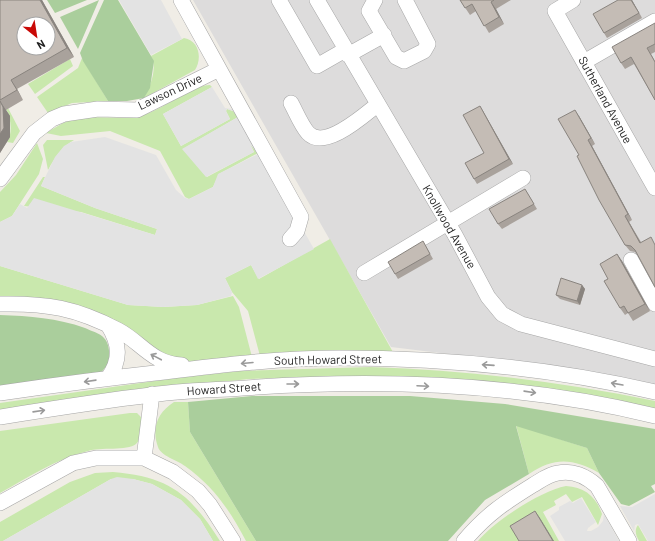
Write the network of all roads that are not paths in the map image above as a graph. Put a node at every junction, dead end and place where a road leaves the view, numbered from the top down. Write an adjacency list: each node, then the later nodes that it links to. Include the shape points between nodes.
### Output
1 (181, 0): 11 (street)
2 (279, 0): 9 (street, via 317,66)
3 (317, 0): 9 (street, Knollwood Avenue)
4 (375, 0): 8 (street, via 368,10)
5 (405, 0): 8 (street, via 428,44 424,51 404,61 396,57)
6 (573, 0): 10 (street, Sutherland Avenue, via 555,11)
7 (655, 21): 10 (street)
8 (384, 35): 9 (street)
9 (346, 53): 13 (street, Knollwood Avenue)
10 (584, 62): 16 (street, Sutherland Avenue)
11 (218, 69): 15 (street, Lawson Drive, via 137,110 98,109 64,114 52,119 34,134); 18 (street, via 301,217 297,232)
12 (291, 103): 13 (street, via 308,133 314,137 337,133 352,125)
13 (377, 105): 17 (street, Knollwood Avenue)
14 (524, 178): 17 (street)
15 (0, 179)
16 (655, 188)
17 (448, 223): 20 (street); 24 (street, Knollwood Avenue, via 488,297 508,318 521,324)
18 (290, 239)
19 (631, 260): 22 (street)
20 (364, 273)
21 (0, 304): 23 (street, via 64,308 80,312)
22 (655, 304)
23 (108, 325): 25 (street, one-way to 23, via 165,362); 26 (street, via 117,342 118,352)
24 (655, 359)
25 (207, 366): 26 (street, South Howard Street); 27 (street, South Howard Street, one-way to 25, via 500,366 430,361 338,358)
26 (108, 378): 28 (street, South Howard Street, one-way to 28)
27 (655, 392)
28 (0, 394)
29 (152, 394): 30 (street, Howard Street, one-way to 30, via 287,384 390,384 502,389 619,407); 31 (street, Howard Street, one-way to 29); 32 (street)
30 (655, 416)
31 (0, 417)
32 (144, 458): 33 (street, via 96,458 73,463); 34 (street, via 173,472 198,491)
33 (0, 503)
34 (233, 541)
35 (464, 541): 36 (street, via 482,520 505,502 557,473 581,475 597,486)
36 (629, 541)

